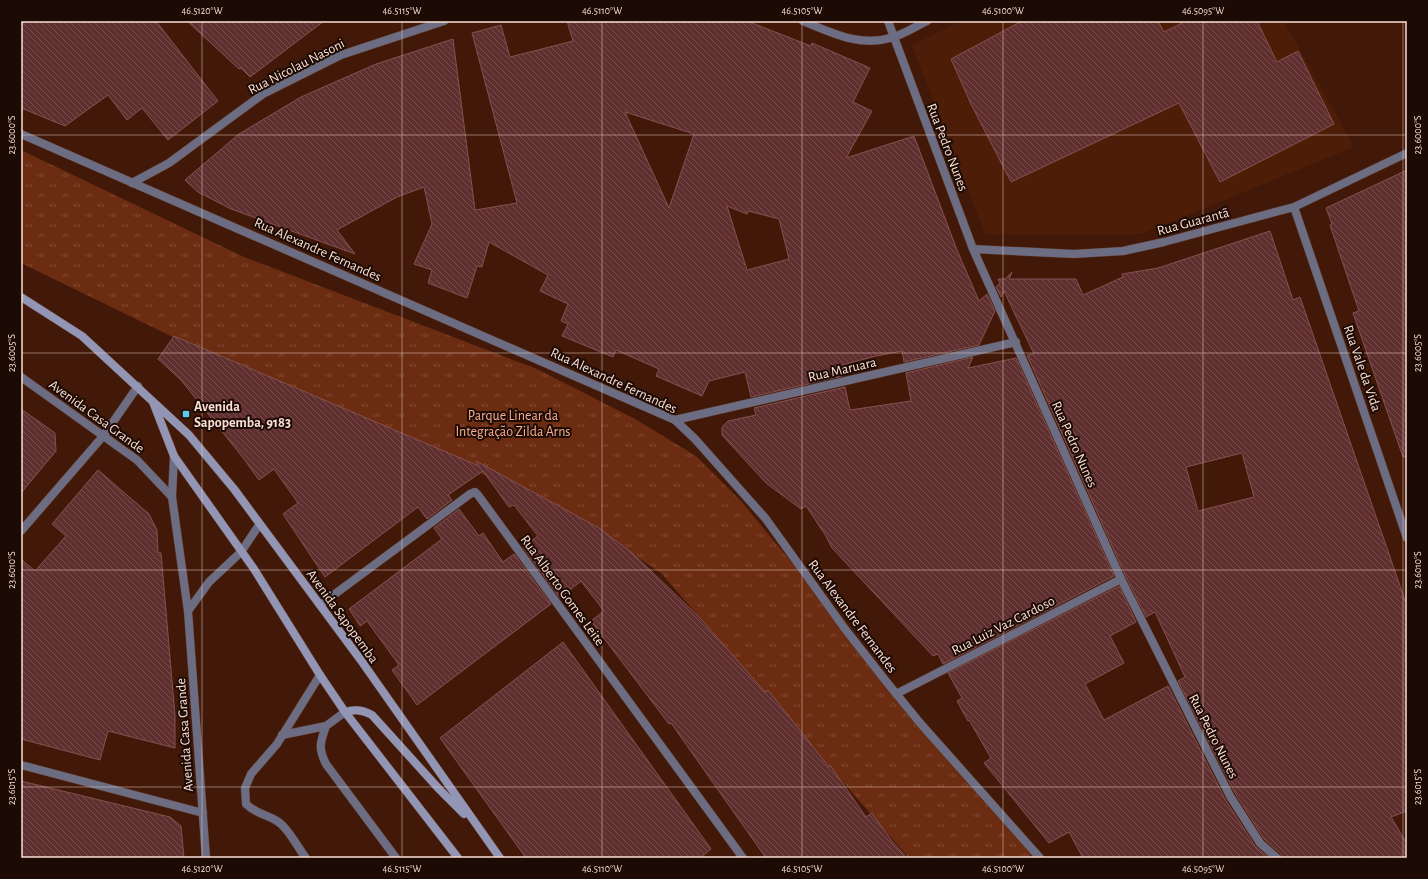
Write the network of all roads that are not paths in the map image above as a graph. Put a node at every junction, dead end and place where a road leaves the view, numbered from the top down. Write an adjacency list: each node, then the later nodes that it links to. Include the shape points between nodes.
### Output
1 (444, 21): 8 (street, Rua Nicolau Nasoni, via 341,55 263,94 169,163)
2 (803, 21): 5 (street, via 845,38 865,42)
3 (888, 21): 5 (street, Rua Pedro Nunes)
4 (927, 21): 5 (street)
5 (893, 38): 10 (street, Rua Pedro Nunes)
6 (21, 134): 8 (street, Rua Alexandre Fernandes)
7 (1407, 153): 9 (street, Rua Guarantã)
8 (132, 183): 16 (street, Rua Alexandre Fernandes)
9 (1294, 207): 10 (street, Rua Guarantã, via 1123,251 1074,254); 22 (street, Rua Vale da Vida)
10 (973, 249): 12 (street, Rua Pedro Nunes)
11 (21, 297): 14 (main road, Avenida Sapopemba, via 82,336)
12 (1016, 342): 16 (street, Rua Maruara); 24 (street, Rua Pedro Nunes)
13 (21, 377): 17 (street, Avenida Casa Grande)
14 (138, 386): 15 (main road, Avenida Sapopemba); 17 (street)
15 (152, 400): 18 (main road, Avenida Sapopemba); 20 (main road, Avenida Sapopemba, via 189,435 234,489)
16 (675, 420): 28 (street, Rua Alexandre Fernandes, via 766,519 845,629)
17 (104, 435): 19 (street, Avenida Casa Grande, via 137,460); 21 (street)
18 (174, 456): 19 (street, Avenida Casa Grande); 23 (main road, Avenida Sapopemba)
19 (172, 497): 26 (street, Avenida Casa Grande)
20 (259, 525): 23 (street); 25 (main road, Avenida Sapopemba)
21 (21, 531)
22 (1407, 538)
23 (241, 552): 26 (street, via 209,582); 27 (main road, Avenida Sapopemba)
24 (1121, 579): 28 (street, Rua Luiz Vaz Cardoso); 42 (street, Rua Pedro Nunes, via 1230,796 1260,843)
25 (320, 606): 34 (main road, Avenida Sapopemba); 40 (street, Rua Alberto Gomes Leite, via 475,492)
26 (188, 611): 33 (street, Avenida Casa Grande)
27 (320, 675): 29 (main road, Avenida Sapopemba); 31 (street)
28 (896, 694): 41 (street, Rua Alexandre Fernandes)
29 (345, 712): 30 (street); 34 (main road, via 354,709 372,715); 38 (main road, Avenida Sapopemba)
30 (326, 726): 31 (street); 37 (street, via 319,751)
31 (282, 734): 36 (street, via 250,774 245,788 246,804 254,812 282,824)
32 (21, 765): 33 (street)
33 (203, 813): 35 (street, Avenida Casa Grande)
34 (479, 829): 39 (main road, Avenida Sapopemba)
35 (206, 858)
36 (306, 858)
37 (396, 858)
38 (458, 858)
39 (500, 858)
40 (743, 858)
41 (1040, 858)
42 (1277, 858)

